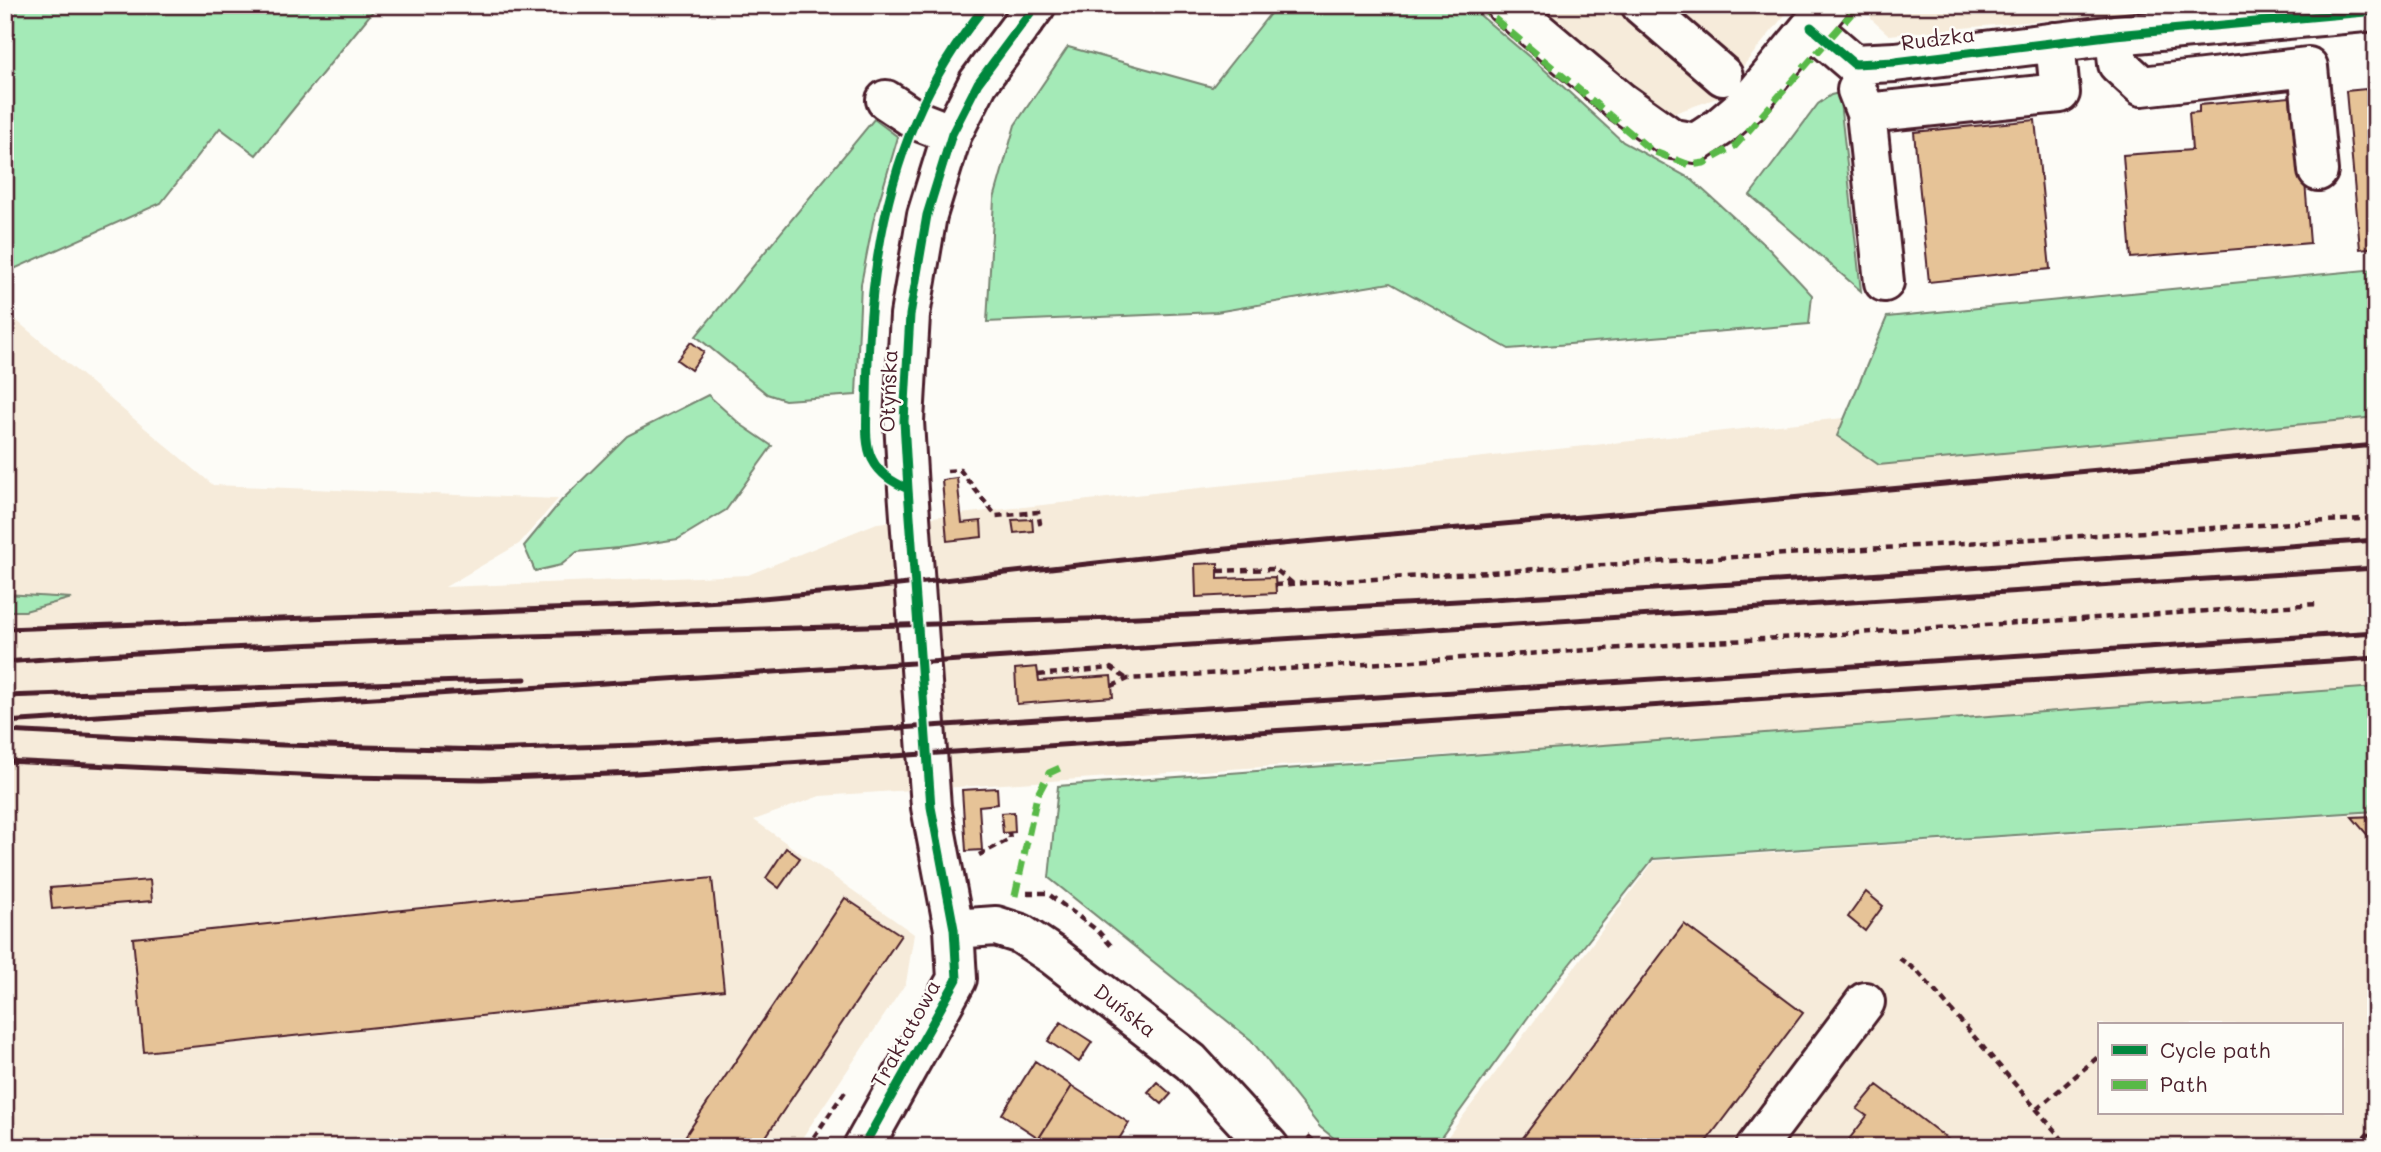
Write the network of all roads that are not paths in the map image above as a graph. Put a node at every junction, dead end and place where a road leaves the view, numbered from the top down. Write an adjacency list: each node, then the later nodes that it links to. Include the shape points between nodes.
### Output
1 (1036, 5): 12 (street, Otyńska, via 978,83)
2 (1506, 5): 5 (street, via 1620,102 1673,139 1696,143 1749,102)
3 (1641, 5): 9 (street)
4 (2376, 10): 6 (street, Rudzka)
5 (1820, 16): 8 (street)
6 (2115, 36): 7 (street, Rudzka); 13 (street, via 2118,64 2142,86 2308,67)
7 (2055, 42): 8 (street, Rudzka); 11 (street, via 2060,93)
8 (1854, 64): 11 (street, via 1857,91)
9 (1723, 76)
10 (886, 100): 12 (street, via 916,120)
11 (1866, 113): 14 (street)
12 (952, 134): 15 (street, Otyńska, via 919,259 904,410)
13 (2318, 171)
14 (1884, 282)
15 (931, 807): 16 (street, Traktatowa)
16 (954, 929): 18 (street, Traktatowa, via 957,979); 19 (street, Duńska, via 996,926 1021,934 1054,956 1191,1062)
17 (1866, 1002): 20 (street)
18 (863, 1147)
19 (1269, 1147)
20 (1756, 1147)

